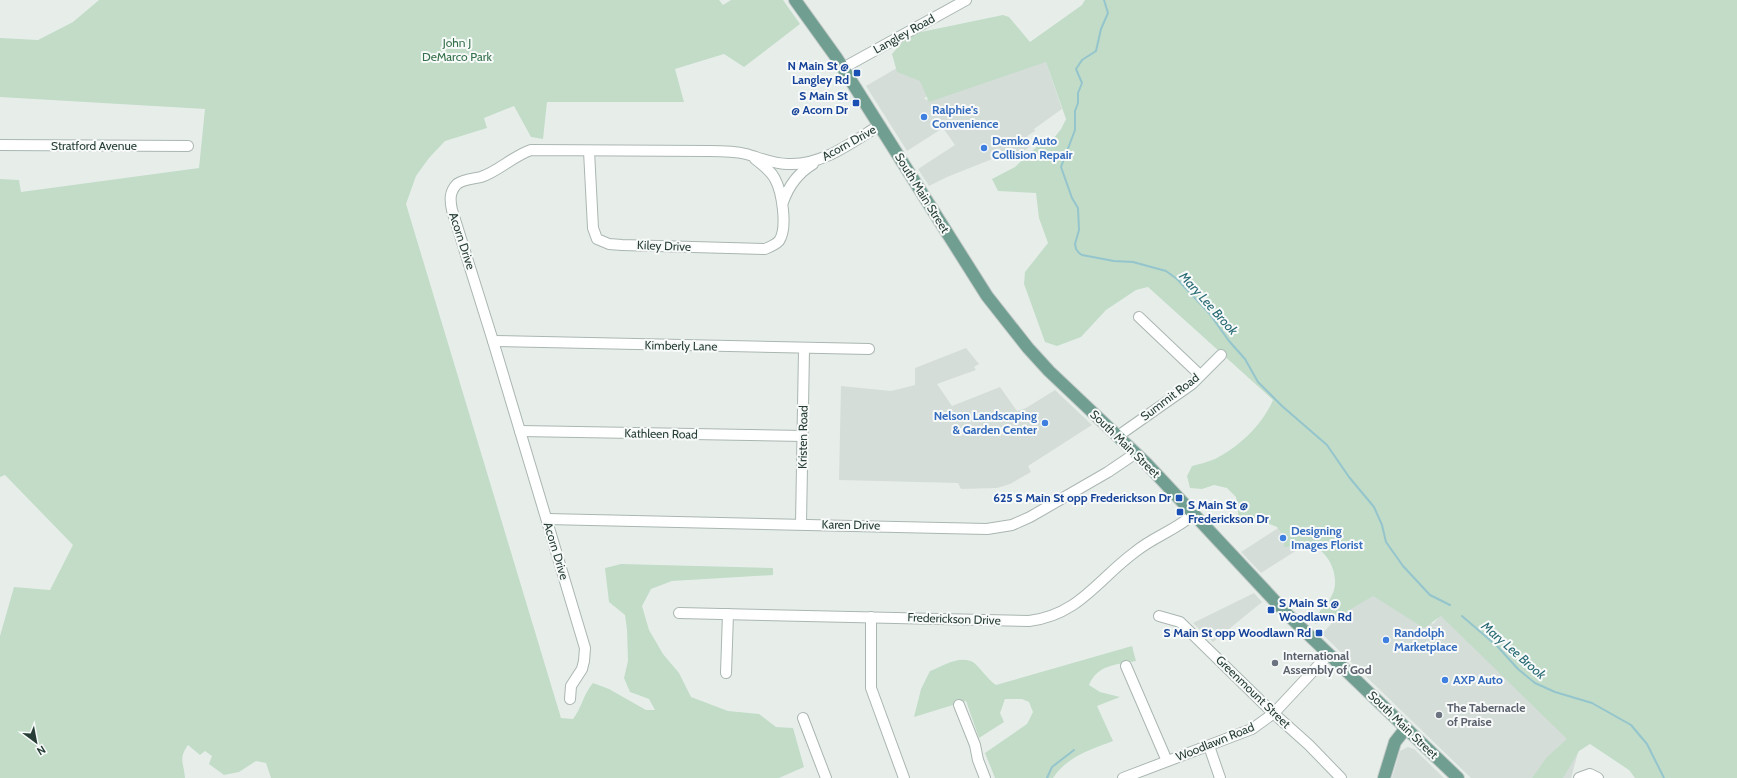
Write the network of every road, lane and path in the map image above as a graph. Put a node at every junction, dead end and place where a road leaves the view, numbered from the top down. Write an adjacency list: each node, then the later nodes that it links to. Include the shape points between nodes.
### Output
1 (795, 0): 3 (main road, South Main Street)
2 (966, 0): 3 (street, Langley Road)
3 (843, 68): 4 (main road, South Main Street)
4 (880, 125): 9 (street, Acorn Drive); 19 (main road, South Main Street, via 987,296 1008,325 1049,371)
5 (0, 145): 6 (street, Stratford Avenue)
6 (188, 146)
7 (588, 150): 8 (street, Acorn Drive, via 738,152); 10 (street, Kiley Drive, via 593,228 598,238 609,244 765,249 779,240 783,228); 12 (street, Acorn Drive, via 531,150 512,158 487,175 458,184 452,191 452,210)
8 (753, 157): 9 (street, Acorn Drive, via 788,164 807,164); 10 (street, Kiley Drive, via 775,178)
9 (820, 160): 10 (street, Kiley Drive, via 799,174 788,187)
10 (782, 202)
11 (1139, 317): 16 (street)
12 (493, 341): 13 (street, Kimberly Lane); 17 (street, Acorn Drive)
13 (804, 349): 14 (street, Kimberly Lane); 18 (street, Kristen Road)
14 (869, 349)
15 (1221, 355): 16 (street, Summit Road)
16 (1200, 375): 19 (street, Summit Road, via 1188,387)
17 (520, 431): 18 (street, Kathleen Road); 22 (street, Acorn Drive)
18 (803, 436): 23 (street, Kristen Road)
19 (1118, 436): 20 (main road, South Main Street)
20 (1136, 453): 21 (main road, South Main Street); 23 (street, Karen Drive, via 1108,472 1012,525 988,529)
21 (1194, 514): 27 (street, Frederickson Drive, via 1134,552 1072,606 1045,619 1029,621); 28 (main road, South Main Street, via 1266,592)
22 (547, 519): 23 (street, Karen Drive); 31 (street, Acorn Drive, via 585,648 582,669 571,686)
23 (801, 524)
24 (679, 613): 25 (street, Frederickson Drive)
25 (728, 614): 27 (street, Frederickson Drive); 30 (street)
26 (1159, 616): 33 (street, Greenmount Street, via 1180,622)
27 (871, 617): 39 (street, via 871,688)
28 (1329, 654): 33 (street, Woodlawn Road); 35 (main road, South Main Street)
29 (1126, 666): 37 (street)
30 (726, 673)
31 (570, 699)
32 (959, 705): 40 (street)
33 (1274, 713): 36 (street, Woodlawn Road, via 1252,729); 43 (street, Greenmount Street)
34 (803, 718): 38 (street)
35 (1406, 728): 44 (main road, via 1395,742); 45 (main road, South Main Street)
36 (1209, 746): 37 (street, Woodlawn Road); 42 (street)
37 (1167, 762): 41 (street, Woodlawn Road)
38 (826, 778)
39 (904, 778)
40 (985, 778)
41 (1124, 778)
42 (1220, 778)
43 (1341, 778)
44 (1384, 778)
45 (1458, 778)
46 (1579, 778): 47 (street, via 1590,774)
47 (1598, 778)

